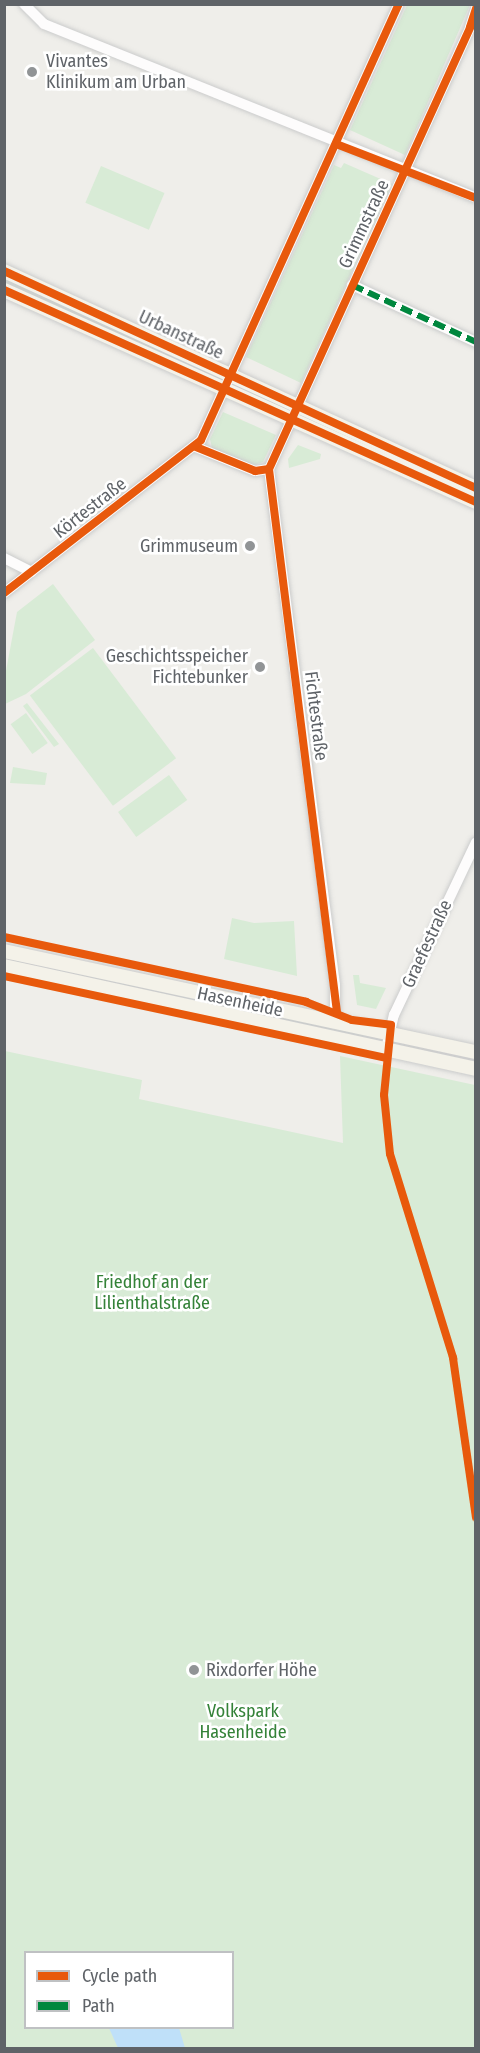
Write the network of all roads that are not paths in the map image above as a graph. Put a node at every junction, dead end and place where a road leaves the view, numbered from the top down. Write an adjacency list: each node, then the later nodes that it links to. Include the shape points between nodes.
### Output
1 (24, 4): 4 (street, via 44,24)
2 (399, 4): 4 (street)
3 (476, 8): 5 (street, Grimmstraße)
4 (336, 144): 5 (street); 11 (street)
5 (405, 171): 6 (street); 8 (street, Grimmstraße)
6 (476, 198)
7 (4, 271): 11 (main road, Urbanstraße)
8 (352, 285): 10 (street); 13 (street, Grimmstraße)
9 (4, 290): 12 (main road, Urbanstraße)
10 (476, 342)
11 (231, 374): 12 (street, Körtestraße); 13 (main road, Urbanstraße)
12 (224, 389): 13 (main road, Urbanstraße); 14 (street, Körtestraße)
13 (295, 412): 15 (street); 16 (main road, Urbanstraße); 17 (main road, Urbanstraße)
14 (196, 447): 15 (street, via 255,471); 19 (street, Körtestraße)
15 (269, 469): 24 (street, Fichtestraße, via 331,955)
16 (476, 488)
17 (476, 502)
18 (4, 558): 19 (street)
19 (32, 572): 20 (street, Körtestraße)
20 (4, 593)
21 (476, 842): 25 (street, Graefestraße)
22 (4, 951): 24 (main road, Hasenheide)
23 (4, 966): 27 (main road, Hasenheide)
24 (335, 1022): 25 (main road, Hasenheide)
25 (388, 1034): 26 (main road, Hasenheide); 27 (street, Graefestraße)
26 (442, 1045): 28 (main road, Hasenheide); 29 (main road)
27 (386, 1049): 29 (main road, Hasenheide)
28 (476, 1052)
29 (438, 1061): 30 (main road, Hasenheide)
30 (476, 1069)

